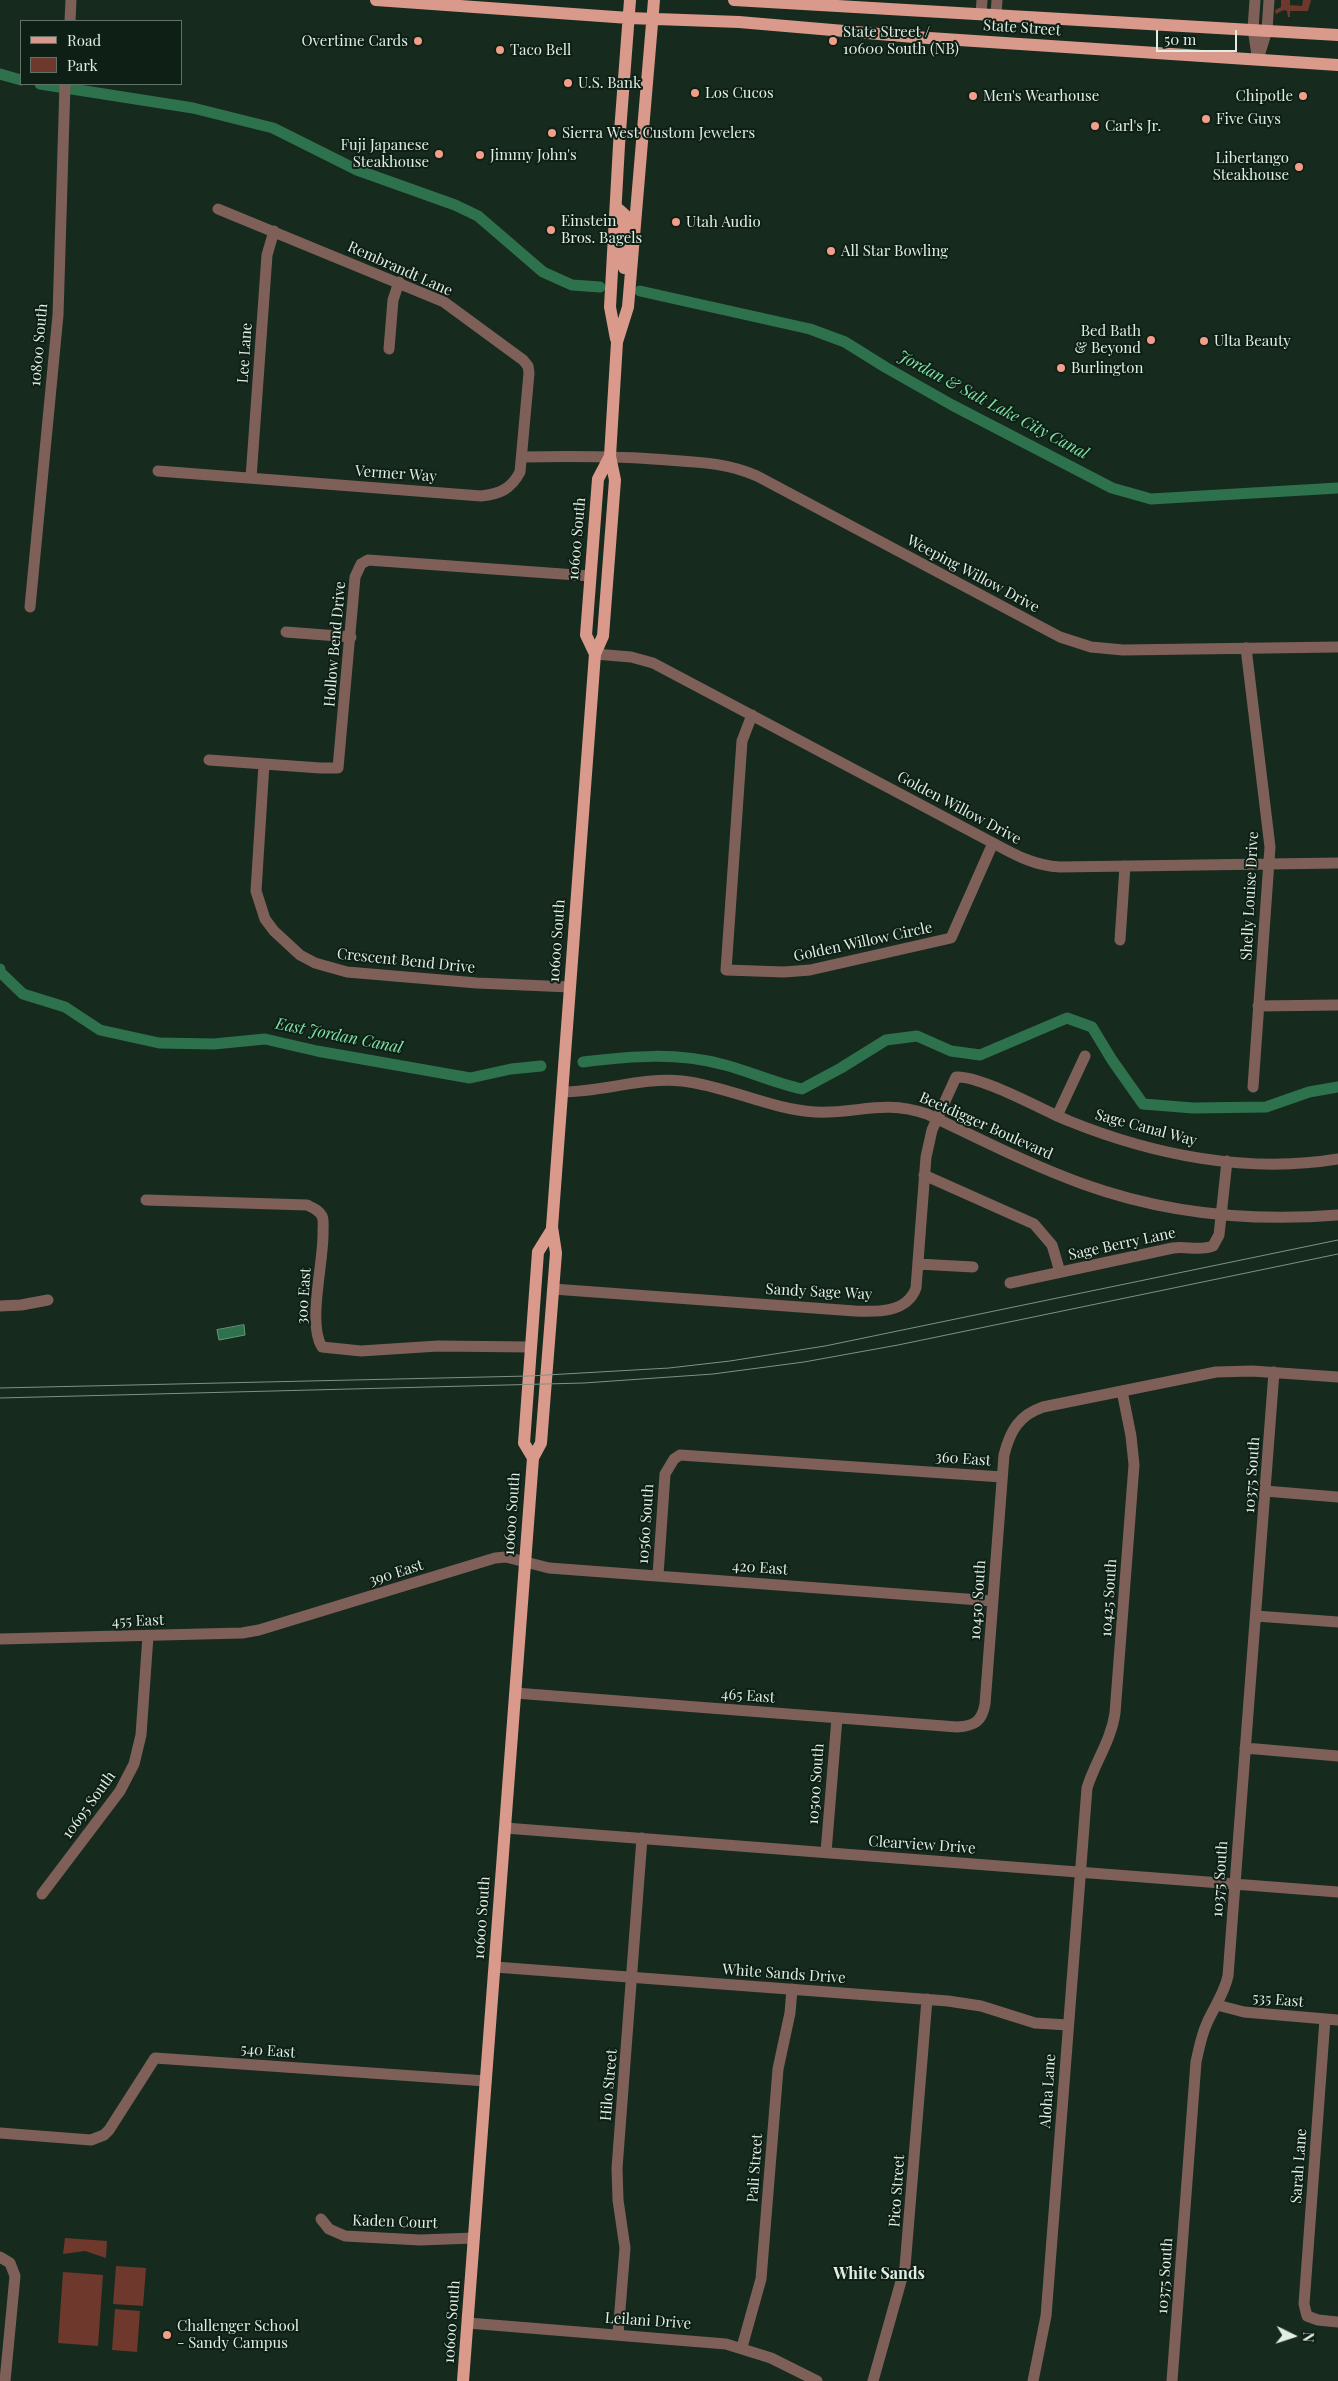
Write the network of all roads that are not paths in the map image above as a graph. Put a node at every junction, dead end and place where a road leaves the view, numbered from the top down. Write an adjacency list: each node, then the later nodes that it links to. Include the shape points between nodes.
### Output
1 (71, 0): 14 (street)
2 (376, 0): 12 (main road, State Street)
3 (630, 0): 12 (main road, 10600 South)
4 (654, 0): 13 (main road, 10600 South)
5 (734, 0): 10 (main road, State Street)
6 (982, 0): 10 (street)
7 (997, 0): 11 (street)
8 (1254, 0): 15 (street)
9 (1269, 0): 16 (street)
10 (981, 14): 11 (main road, State Street)
11 (996, 15): 15 (main road, State Street)
12 (629, 18): 13 (main road, State Street); 21 (main road, 10600 South)
13 (652, 18): 18 (main road, State Street); 25 (main road, 10600 South)
14 (70, 20)
15 (1253, 30): 16 (main road, State Street); 18 (street)
16 (1267, 30): 17 (main road, State Street); 18 (street)
17 (1338, 36)
18 (1258, 60): 19 (main road, State Street)
19 (1338, 65)
20 (65, 90): 33 (street, 10800 South, via 58,315)
21 (616, 208): 25 (main road, via 626,216 623,264); 26 (main road, 10600 South, via 610,307)
22 (218, 209): 23 (street, Rembrandt Lane)
23 (274, 232): 24 (street, Rembrandt Lane); 31 (street, Lee Lane, via 267,255)
24 (399, 282): 27 (street, via 393,300); 29 (street, Rembrandt Lane, via 444,302 528,366)
25 (629, 285): 26 (main road, 10600 South, via 628,307)
26 (617, 342): 28 (main road, 10600 South)
27 (390, 349)
28 (610, 456): 29 (street); 32 (main road, 10600 South, via 598,479); 37 (street, Weeping Willow Drive, via 711,463 746,471 1080,645 1123,650); 38 (main road, 10600 South, via 615,480 613,517 603,636)
29 (522, 457): 31 (street, Vermer Way, via 520,472 514,482 494,495)
30 (158, 471): 31 (street, Vermer Way)
31 (251, 478)
32 (590, 576): 35 (street, Hollow Bend Drive, via 368,560 361,564 355,577); 38 (main road, 10600 South, via 586,635)
33 (30, 607)
34 (286, 632): 35 (street)
35 (350, 636): 41 (street, Hollow Bend Drive, via 338,768)
36 (1338, 647): 37 (street, Weeping Willow Drive)
37 (1246, 648): 44 (street, Shelly Louise Drive, via 1268,825)
38 (595, 654): 39 (street, Golden Willow Drive, via 631,657 652,663); 47 (main road, 10600 South)
39 (752, 715): 42 (street, Golden Willow Drive); 42 (street, Golden Willow Circle, via 742,741 726,970 810,970 951,938)
40 (209, 760): 41 (street, Hollow Bend Drive)
41 (264, 764): 47 (street, Crescent Bend Drive, via 256,891 265,919 300,954 315,963 347,972)
42 (993, 843): 45 (street, Golden Willow Drive, via 1041,865)
43 (1338, 863): 44 (street, Golden Willow Drive)
44 (1268, 864): 45 (street, Golden Willow Drive); 49 (street, Shelly Louise Drive)
45 (1124, 866): 46 (street)
46 (1120, 940)
47 (570, 987): 53 (main road, 10600 South)
48 (1338, 1004): 49 (street)
49 (1258, 1006): 52 (street, Shelly Louise Drive)
50 (1085, 1056): 54 (street)
51 (956, 1077): 54 (street, Sage Canal Way, via 976,1080); 55 (street, Sandy Sage Way)
52 (1253, 1087)
53 (562, 1092): 55 (street, Beetdigger Boulevard, via 588,1092 644,1081 670,1080 700,1084 791,1110 828,1112 894,1106 916,1110); 62 (main road, 10600 South)
54 (1057, 1116): 57 (street, Sage Canal Way, via 1150,1148)
55 (937, 1119): 58 (street, Sandy Sage Way); 61 (street, Beetdigger Boulevard, via 1059,1175 1106,1192 1161,1207)
56 (1338, 1159): 57 (street, Sage Canal Way)
57 (1227, 1162): 61 (street, Sage Berry Lane)
58 (924, 1175): 63 (street, Sandy Sage Way); 65 (street, via 1034,1224 1052,1245)
59 (146, 1200): 70 (street, 300 East, via 307,1205 316,1209 322,1216 323,1233 316,1310 318,1341 322,1347 353,1351 438,1346)
60 (1338, 1215): 61 (street, Beetdigger Boulevard, via 1284,1218)
61 (1221, 1216): 65 (street, Sage Berry Lane, via 1218,1239 1209,1248 1174,1248)
62 (551, 1231): 67 (main road, 10600 South, via 556,1253); 70 (main road, 10600 South, via 538,1252)
63 (918, 1264): 64 (street); 67 (street, Sandy Sage Way, via 916,1288 908,1301 900,1306 873,1311)
64 (973, 1267)
65 (1060, 1272): 66 (street, Sage Berry Lane)
66 (1010, 1283)
67 (553, 1289): 74 (main road, 10600 South, via 541,1443)
68 (48, 1300): 69 (street, via 21,1306)
69 (0, 1306)
70 (531, 1347): 74 (main road, 10600 South, via 524,1442)
71 (1274, 1372): 72 (street, 360 East); 73 (street, 360 East, via 1216,1372); 77 (street, 10375 South)
72 (1338, 1377)
73 (1122, 1391): 76 (street, 360 East, via 1043,1407 1024,1416 1007,1443); 92 (street, 10425 South, via 1134,1465 1115,1713 1108,1742 1091,1776)
74 (533, 1458): 79 (main road, 10600 South)
75 (665, 1474): 76 (street, 360 East, via 674,1459 687,1454); 80 (street, 10560 South)
76 (1002, 1477): 81 (street, 10450 South)
77 (1265, 1490): 78 (street); 82 (street, 10375 South)
78 (1338, 1497)
79 (525, 1562): 80 (street, 420 East, via 549,1568); 84 (street, 390 East, via 495,1558); 87 (main road, 10600 South)
80 (658, 1576): 81 (street, 420 East)
81 (993, 1601): 89 (street, 10450 South, via 985,1704)
82 (1256, 1616): 83 (street); 90 (street, 10375 South)
83 (1338, 1622)
84 (277, 1626): 85 (street, 455 East, via 242,1633)
85 (148, 1636): 86 (street, 455 East); 99 (street, 10695 South, via 141,1735 134,1764 120,1791)
86 (0, 1639)
87 (515, 1693): 88 (street, 465 East); 93 (main road, 10600 South)
88 (836, 1718): 89 (street, 465 East, via 957,1727); 95 (street, 10500 South)
89 (978, 1723)
90 (1245, 1748): 91 (street); 97 (street, 10375 South)
91 (1338, 1756)
92 (1085, 1802): 96 (street, Aloha Lane)
93 (505, 1828): 94 (street, Clearview Drive); 100 (main road, 10600 South)
94 (642, 1838): 95 (street, Clearview Drive); 101 (street, Hilo Street)
95 (826, 1852): 96 (street, Clearview Drive)
96 (1080, 1872): 97 (street, Clearview Drive); 107 (street, Aloha Lane)
97 (1235, 1884): 98 (street, Clearview Drive); 104 (street, 10375 South, via 1228,1976)
98 (1338, 1892)
99 (42, 1894)
100 (495, 1967): 101 (street, White Sands Drive); 108 (main road, 10600 South)
101 (632, 1977): 102 (street, White Sands Drive); 115 (street, Hilo Street, via 617,2184 625,2248)
102 (792, 1989): 103 (street, White Sands Drive); 116 (street, Pali Street, via 790,2013 779,2054 761,2279)
103 (927, 1999): 107 (street, White Sands Drive, via 965,2003 1029,2021); 120 (street, Pico Street, via 905,2267)
104 (1217, 2005): 105 (street, 535 East, via 1244,2012); 122 (street, 10375 South, via 1205,2029 1196,2062)
105 (1326, 2019): 106 (street, 535 East); 114 (street, Sarah Lane, via 1304,2298 1307,2316)
106 (1338, 2020)
107 (1068, 2025): 121 (street, Aloha Lane, via 1046,2316)
108 (486, 2081): 109 (street, 540 East, via 155,2058 104,2135 91,2140); 111 (main road, 10600 South)
109 (0, 2133)
110 (320, 2219): 111 (street, Kaden Court, via 329,2229 345,2236 420,2240)
111 (474, 2238): 113 (main road, 10600 South)
112 (0, 2257): 117 (street, via 10,2263 15,2276)
113 (468, 2322): 115 (street, Leilani Drive); 118 (main road, 10600 South)
114 (1338, 2322)
115 (618, 2334): 116 (street, Leilani Drive, via 706,2341)
116 (742, 2348): 119 (street, Leilani Drive, via 771,2358)
117 (6, 2381)
118 (463, 2381)
119 (817, 2381)
120 (873, 2381)
121 (1033, 2381)
122 (1172, 2381)

